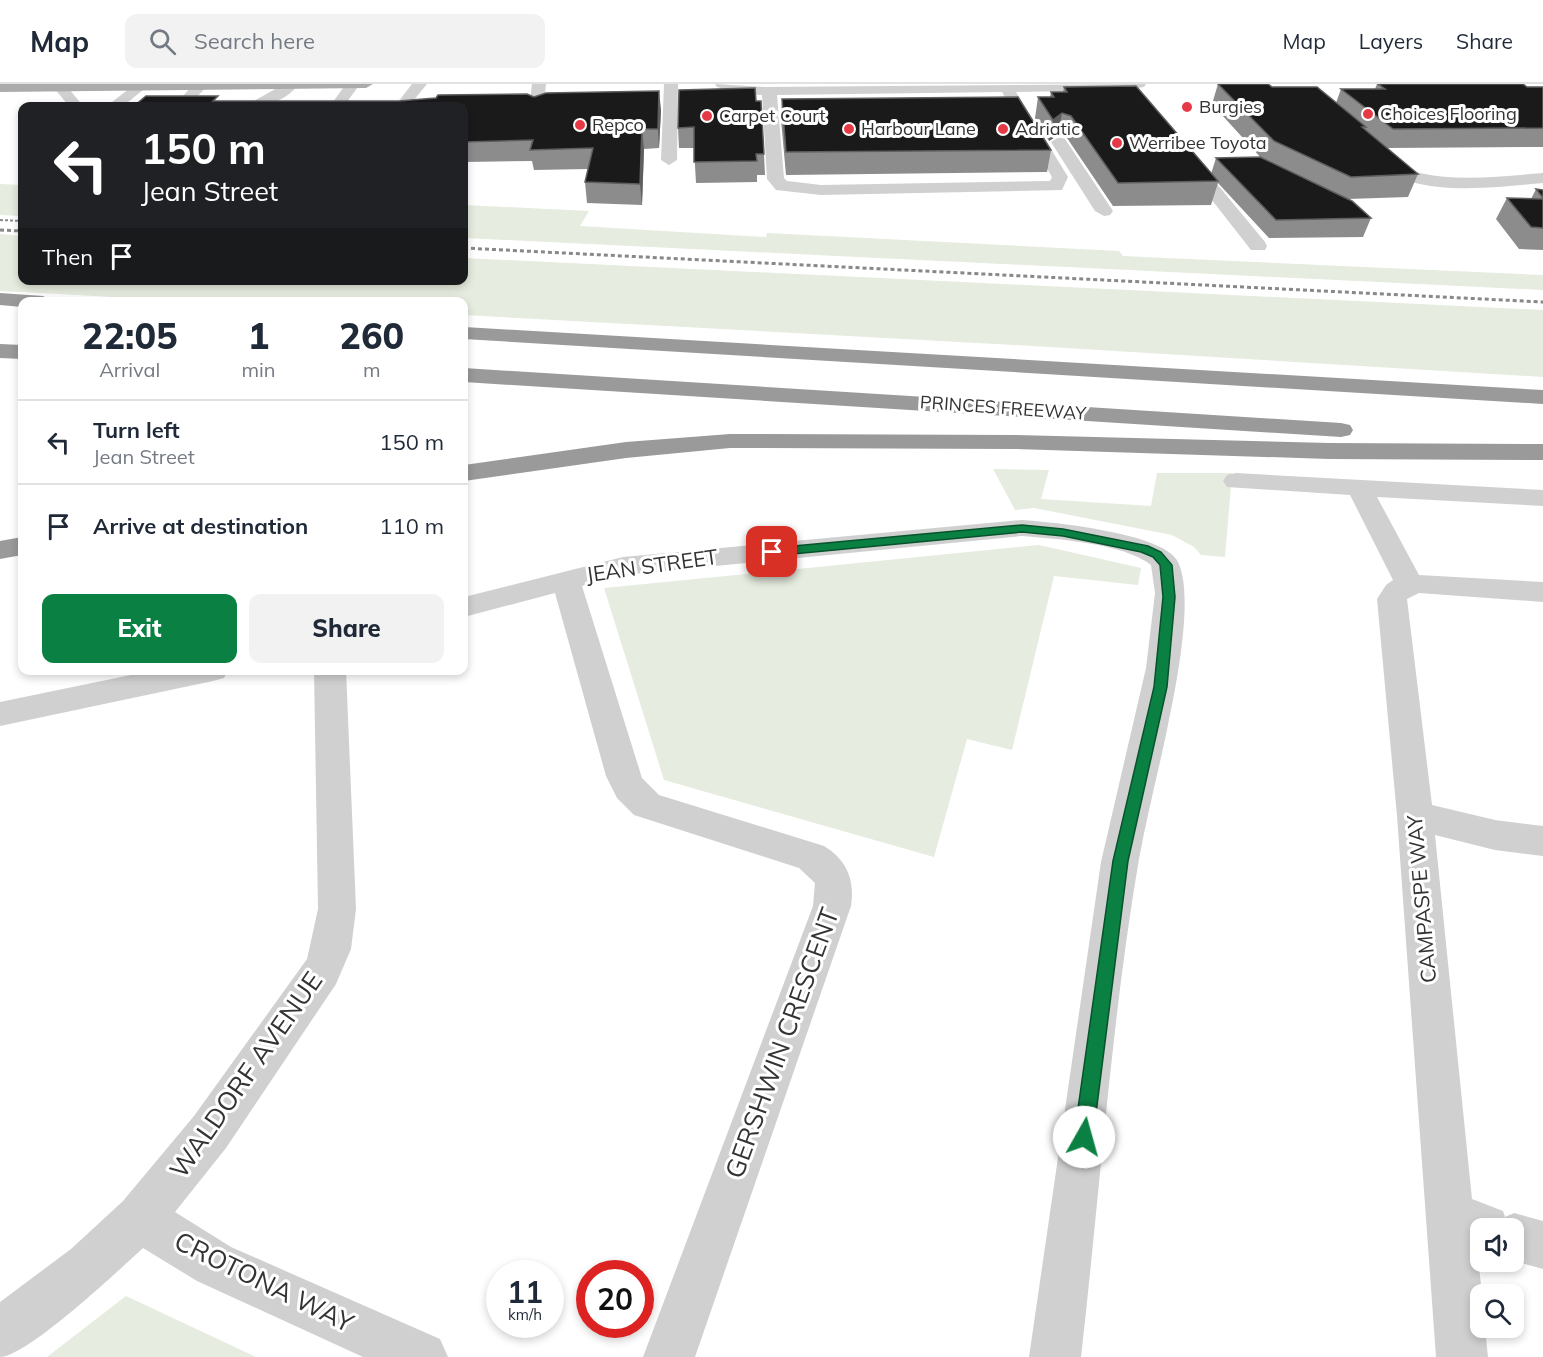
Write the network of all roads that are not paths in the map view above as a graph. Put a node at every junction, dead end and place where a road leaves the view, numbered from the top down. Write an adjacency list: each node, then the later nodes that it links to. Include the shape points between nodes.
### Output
1 (292, 84): 2 (main road); 10 (main road); 18 (street)
2 (353, 84): 3 (main road); 19 (street)
3 (366, 84)
4 (420, 84): 20 (street)
5 (539, 84): 22 (street)
6 (671, 84): 25 (street)
7 (722, 84): 14 (street)
8 (1132, 85): 13 (street); 21 (street)
9 (141, 86): 10 (main road); 11 (main road); 16 (street)
10 (200, 86): 17 (street, via 188,98)
11 (60, 87): 12 (main road); 15 (street)
12 (0, 88)
13 (1015, 88): 14 (street); 14 (street, via 1060,177 1056,186 821,190 782,186 776,179); 27 (street)
14 (770, 91)
15 (73, 102)
16 (119, 102)
17 (191, 102)
18 (262, 102)
19 (340, 102)
20 (405, 102)
21 (1142, 104)
22 (536, 110)
23 (1363, 143): 26 (street, via 1390,166 1413,177 1484,181)
24 (1179, 148): 28 (street)
25 (669, 160)
26 (1543, 178)
27 (1104, 211)
28 (1258, 246)
29 (0, 299): 30 (highway)
30 (18, 300)
31 (0, 310): 32 (highway)
32 (18, 311)
33 (468, 333): 37 (highway, PRINCES FREEWAY)
34 (0, 351): 35 (highway)
35 (18, 352)
36 (468, 375): 38 (highway, PRINCES FREEWAY)
37 (1543, 397)
38 (1543, 443)
39 (1543, 452): 40 (highway, via 729,441 626,450)
40 (468, 472)
41 (1236, 481): 42 (street)
42 (1359, 487): 43 (street); 47 (street)
43 (1543, 498)
44 (18, 547): 45 (highway)
45 (0, 550)
46 (566, 579): 49 (street, JEAN STREET); 61 (street, GERSHWIN CRESCENT, via 623,776 637,799 664,812 812,857 834,877 836,890); 62 (street, JEAN STREET, via 623,566 1022,528 1063,532 1144,549 1163,559 1168,570 1169,597 1160,687 1121,861)
47 (1410, 585): 48 (street); 53 (street, CAMPASPE WAY, via 1395,591 1392,599)
48 (1543, 592)
49 (468, 606)
50 (189, 675): 52 (street)
51 (330, 675): 55 (street, WALDORF AVENUE, via 338,909 331,949 310,992 210,1132)
52 (0, 714)
53 (1415, 816): 54 (street, via 1495,835); 56 (street, CAMPASPE WAY)
54 (1543, 841)
55 (140, 1218): 59 (street, WALDORF AVENUE, via 88,1266); 60 (street, CROTONA WAY, via 214,1264)
56 (1468, 1222): 63 (street, CAMPASPE WAY)
57 (1524, 1240): 58 (street)
58 (1543, 1245)
59 (0, 1334)
60 (422, 1357)
61 (669, 1357)
62 (1055, 1357)
63 (1462, 1357)

